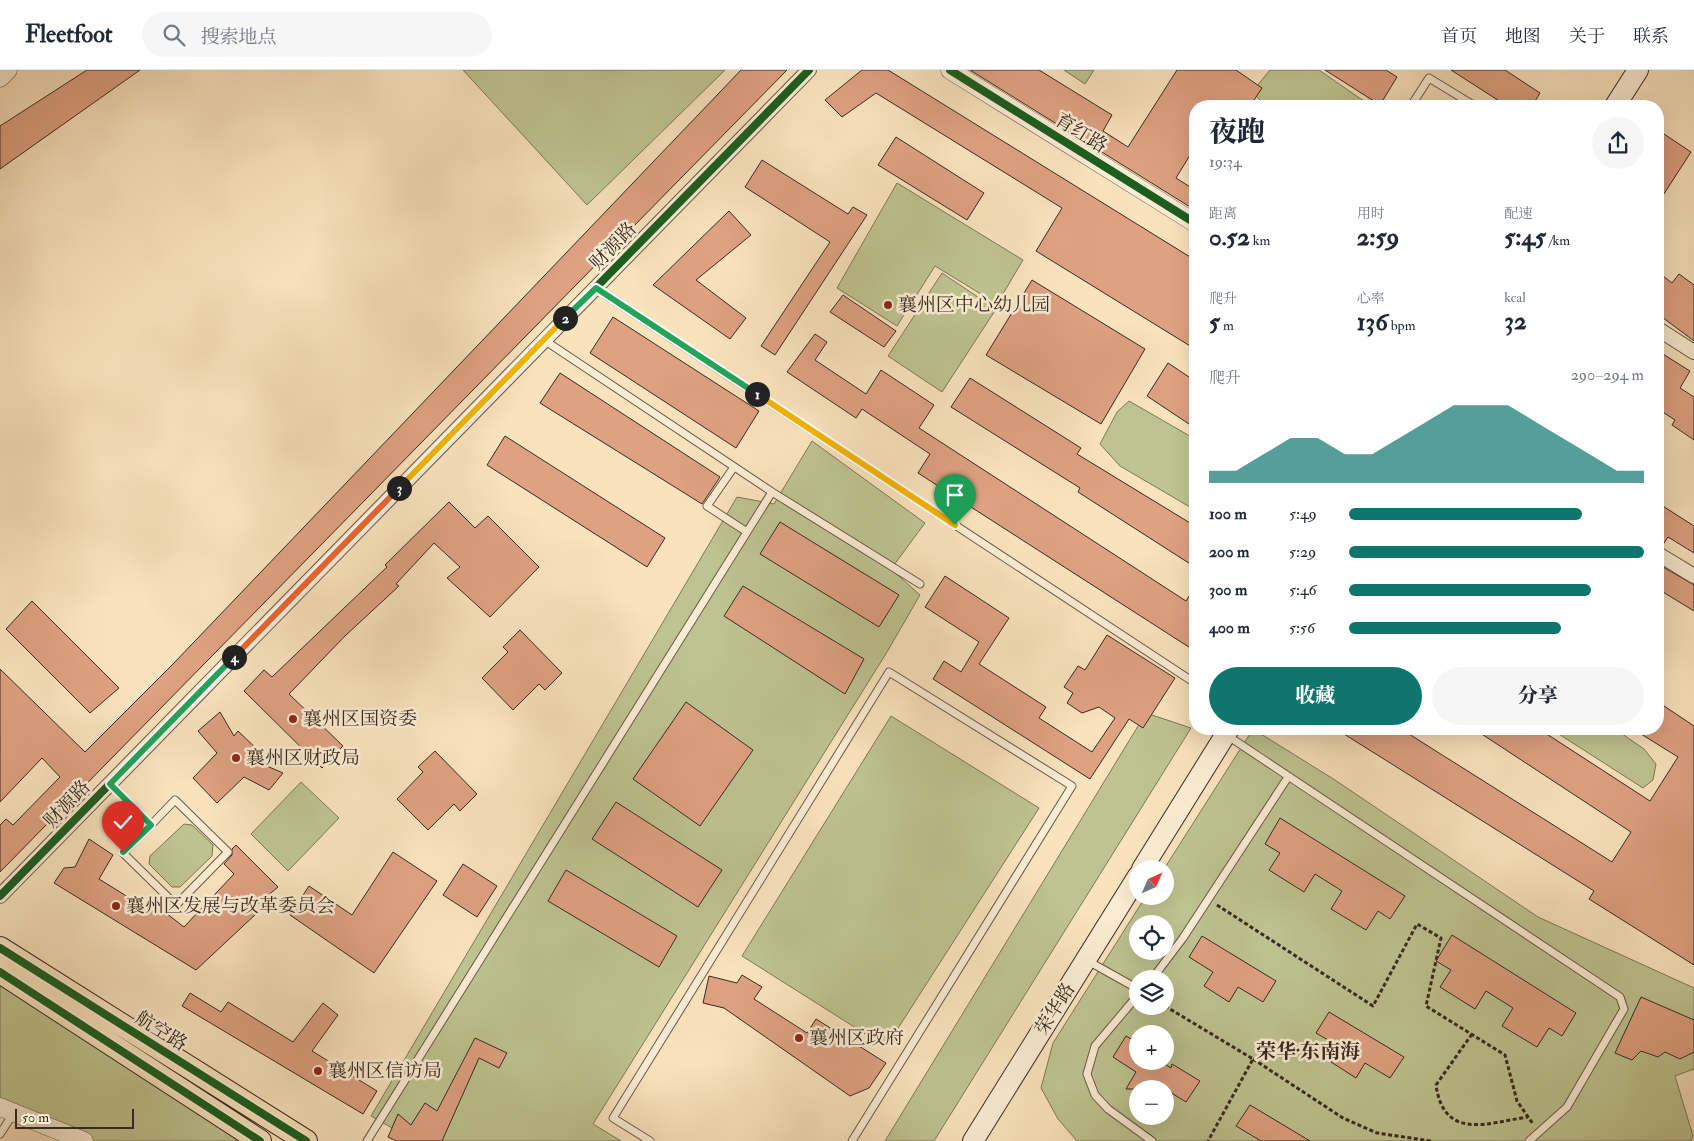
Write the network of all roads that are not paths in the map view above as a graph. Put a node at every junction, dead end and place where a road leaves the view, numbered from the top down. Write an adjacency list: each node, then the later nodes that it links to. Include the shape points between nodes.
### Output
1 (8, 70): 5 (street)
2 (809, 70): 10 (street, 财源路)
3 (950, 70): 9 (street, 育红路)
4 (1638, 70): 8 (main road)
5 (0, 78)
6 (1415, 100): 7 (lane, via 1429,78)
7 (1466, 100)
8 (1619, 100)
9 (1189, 219)
10 (596, 288): 12 (street, 财源路); 20 (lane)
11 (1664, 332): 13 (street)
12 (544, 340): 14 (lane); 24 (street, 财源路)
13 (1694, 352)
14 (734, 467): 15 (lane); 16 (lane, via 707,506)
15 (772, 492): 16 (lane); 19 (lane)
16 (746, 532): 42 (lane)
17 (1664, 558): 18 (street)
18 (1694, 576)
19 (920, 584)
20 (1189, 679)
21 (1225, 735): 26 (main road)
22 (1231, 735): 23 (lane)
23 (1288, 777): 31 (lane); 47 (lane, via 1620,997 1624,1009 1567,1107)
24 (110, 784): 25 (lane); 28 (street, 财源路)
25 (151, 825): 25 (lane, via 123,852 176,905 228,852 175,800)
26 (1148, 860)
27 (1129, 891): 30 (main road, 荣华路)
28 (0, 896)
29 (0, 948): 41 (main road, 航空路)
30 (1086, 960): 33 (lane); 45 (main road, 荣华路)
31 (1159, 970)
32 (0, 972): 36 (main road, 航空路)
33 (1129, 984)
34 (1129, 1006): 46 (lane, via 1095,1046 1087,1074 1095,1095 1108,1109)
35 (7, 1110): 37 (lane); 38 (street)
36 (227, 1120): 39 (street); 40 (main road, 航空路)
37 (0, 1134)
38 (84, 1141)
39 (242, 1141)
40 (260, 1141)
41 (306, 1141)
42 (367, 1141)
43 (650, 1141): 44 (lane, via 613,1118 890,672 1072,786)
44 (852, 1141)
45 (973, 1141)
46 (1152, 1141)
47 (1529, 1141)

